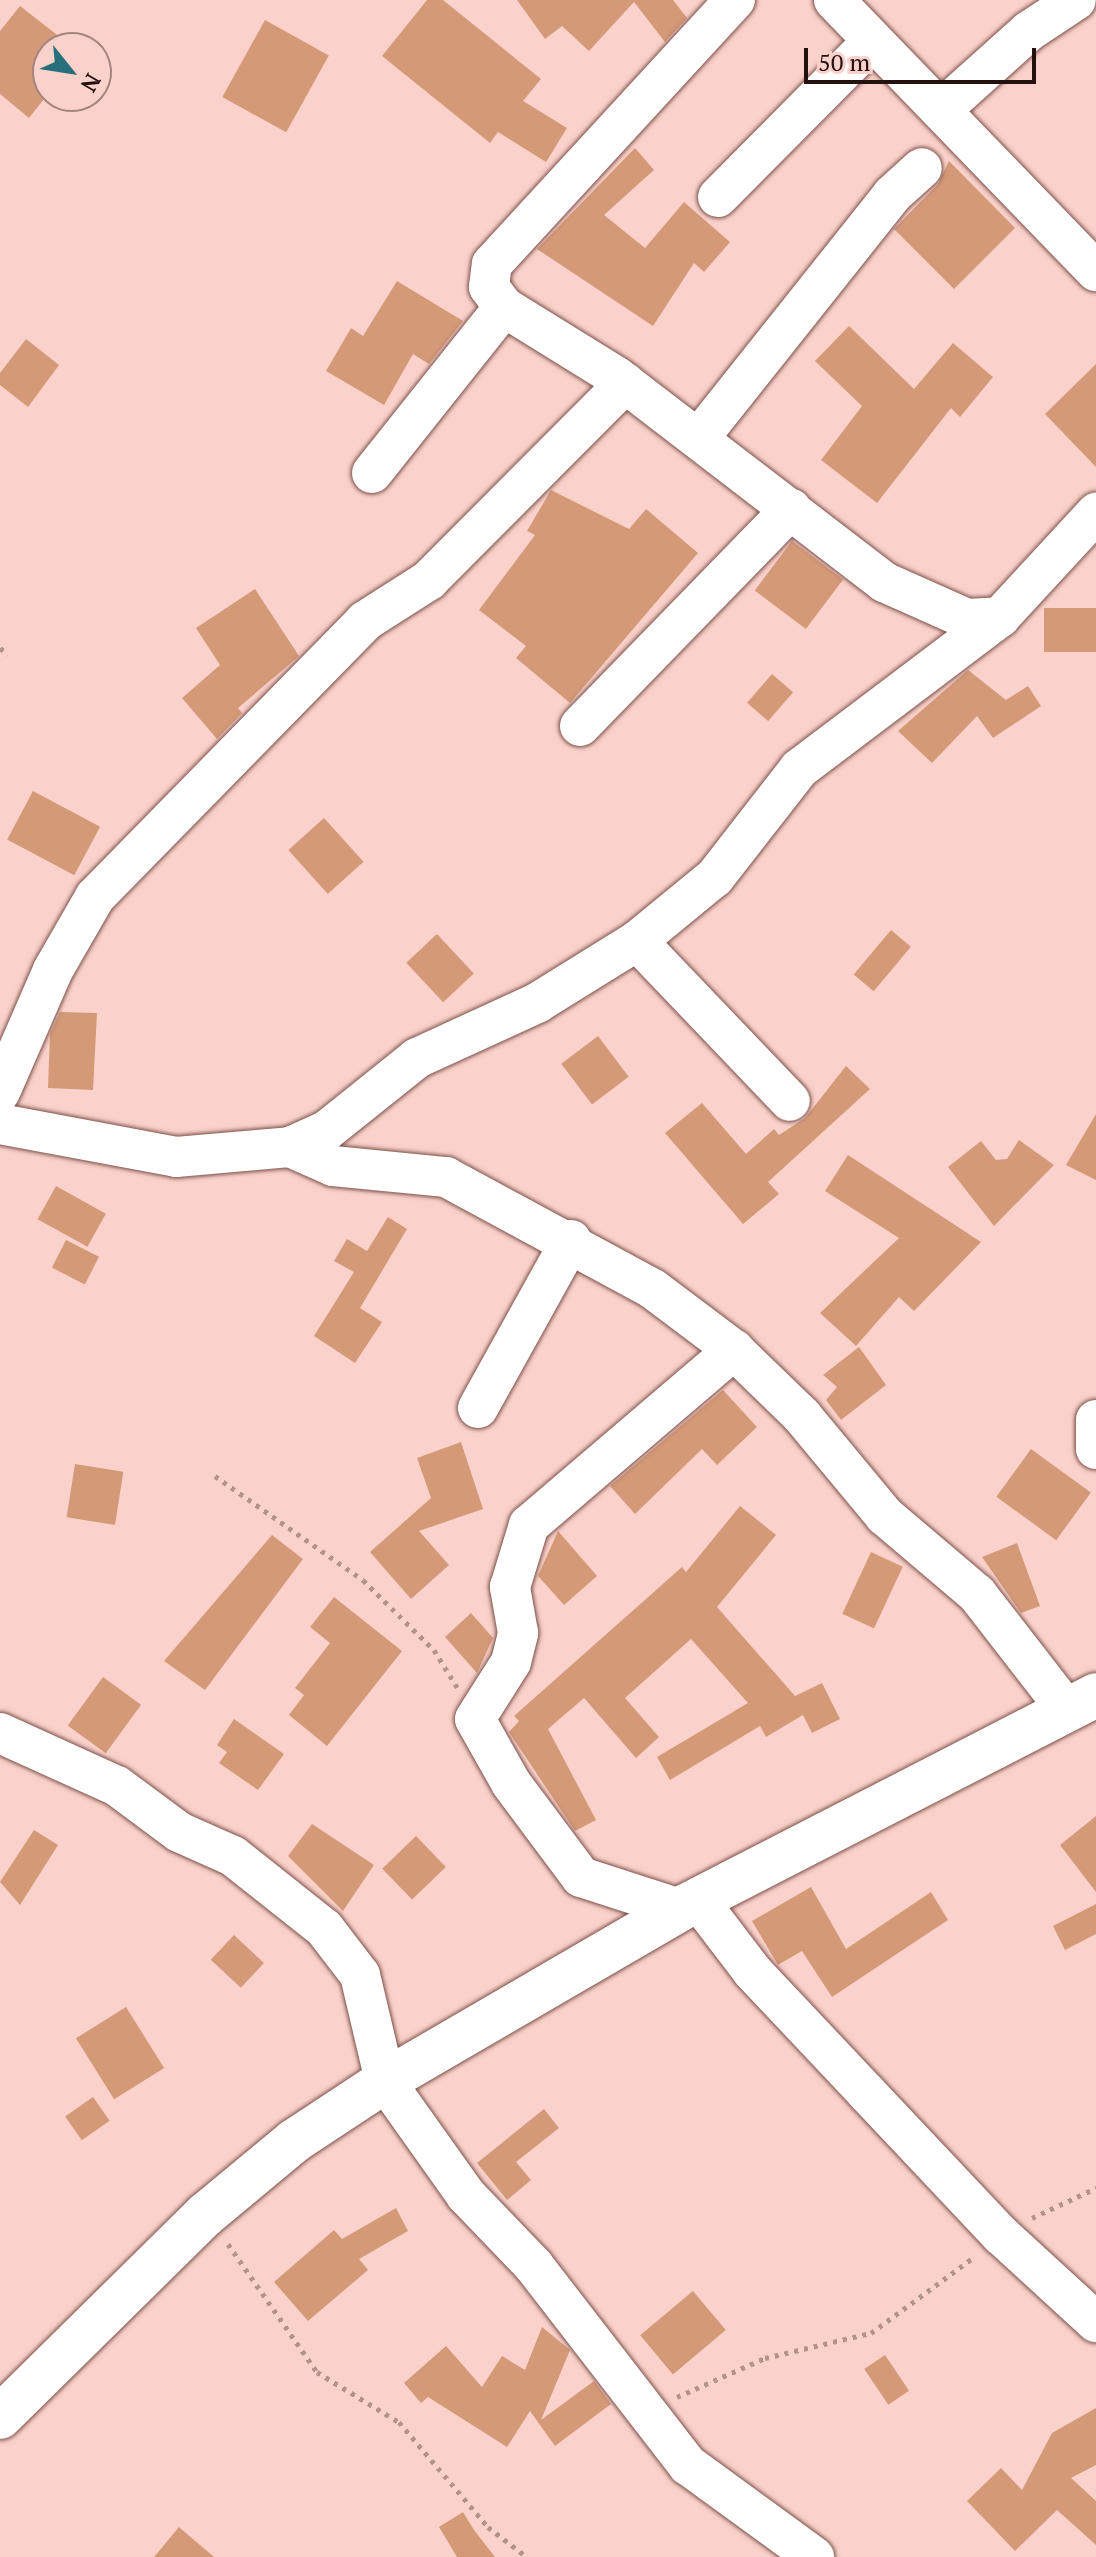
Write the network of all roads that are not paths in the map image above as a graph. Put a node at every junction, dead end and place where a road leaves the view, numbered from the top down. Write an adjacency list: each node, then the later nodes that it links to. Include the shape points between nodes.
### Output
1 (735, 0): 9 (street, via 492,264 489,287)
2 (834, 0): 4 (street)
3 (1076, 0): 5 (street, via 1029,31)
4 (873, 41): 5 (street); 7 (street)
5 (941, 110): 8 (street)
6 (922, 168): 11 (street, via 892,195)
7 (718, 197)
8 (1096, 271)
9 (504, 307): 10 (street); 12 (street)
10 (625, 383): 11 (street); 18 (street, via 429,580 365,621 95,897 53,970)
11 (699, 438): 13 (street)
12 (372, 473)
13 (791, 509): 15 (street, via 884,582 967,619); 16 (street)
14 (1096, 513): 15 (street)
15 (1000, 617): 17 (street, via 799,769 715,877)
16 (580, 726)
17 (637, 941): 19 (street); 21 (street, via 537,1003 417,1058 326,1131)
18 (0, 1092)
19 (790, 1101)
20 (0, 1124): 21 (street, via 176,1157)
21 (290, 1147): 22 (street, via 333,1166 446,1177)
22 (571, 1240): 23 (street); 24 (street)
23 (734, 1350): 27 (street, via 802,1416 885,1516 977,1594); 29 (street, via 529,1525 510,1587 518,1633 511,1662 475,1719 511,1783 581,1877)
24 (478, 1408)
25 (1096, 1420): 26 (street)
26 (1096, 1449)
27 (1081, 1703): 29 (main road)
28 (0, 1733): 30 (street, via 117,1786 179,1832 233,1856 324,1928 360,1975)
29 (689, 1904): 30 (main road); 31 (street, via 1001,2235)
30 (385, 2081): 32 (main road, via 294,2141 205,2215); 33 (street, via 466,2195 534,2266 688,2465)
31 (1096, 2322)
32 (0, 2417)
33 (814, 2557)

